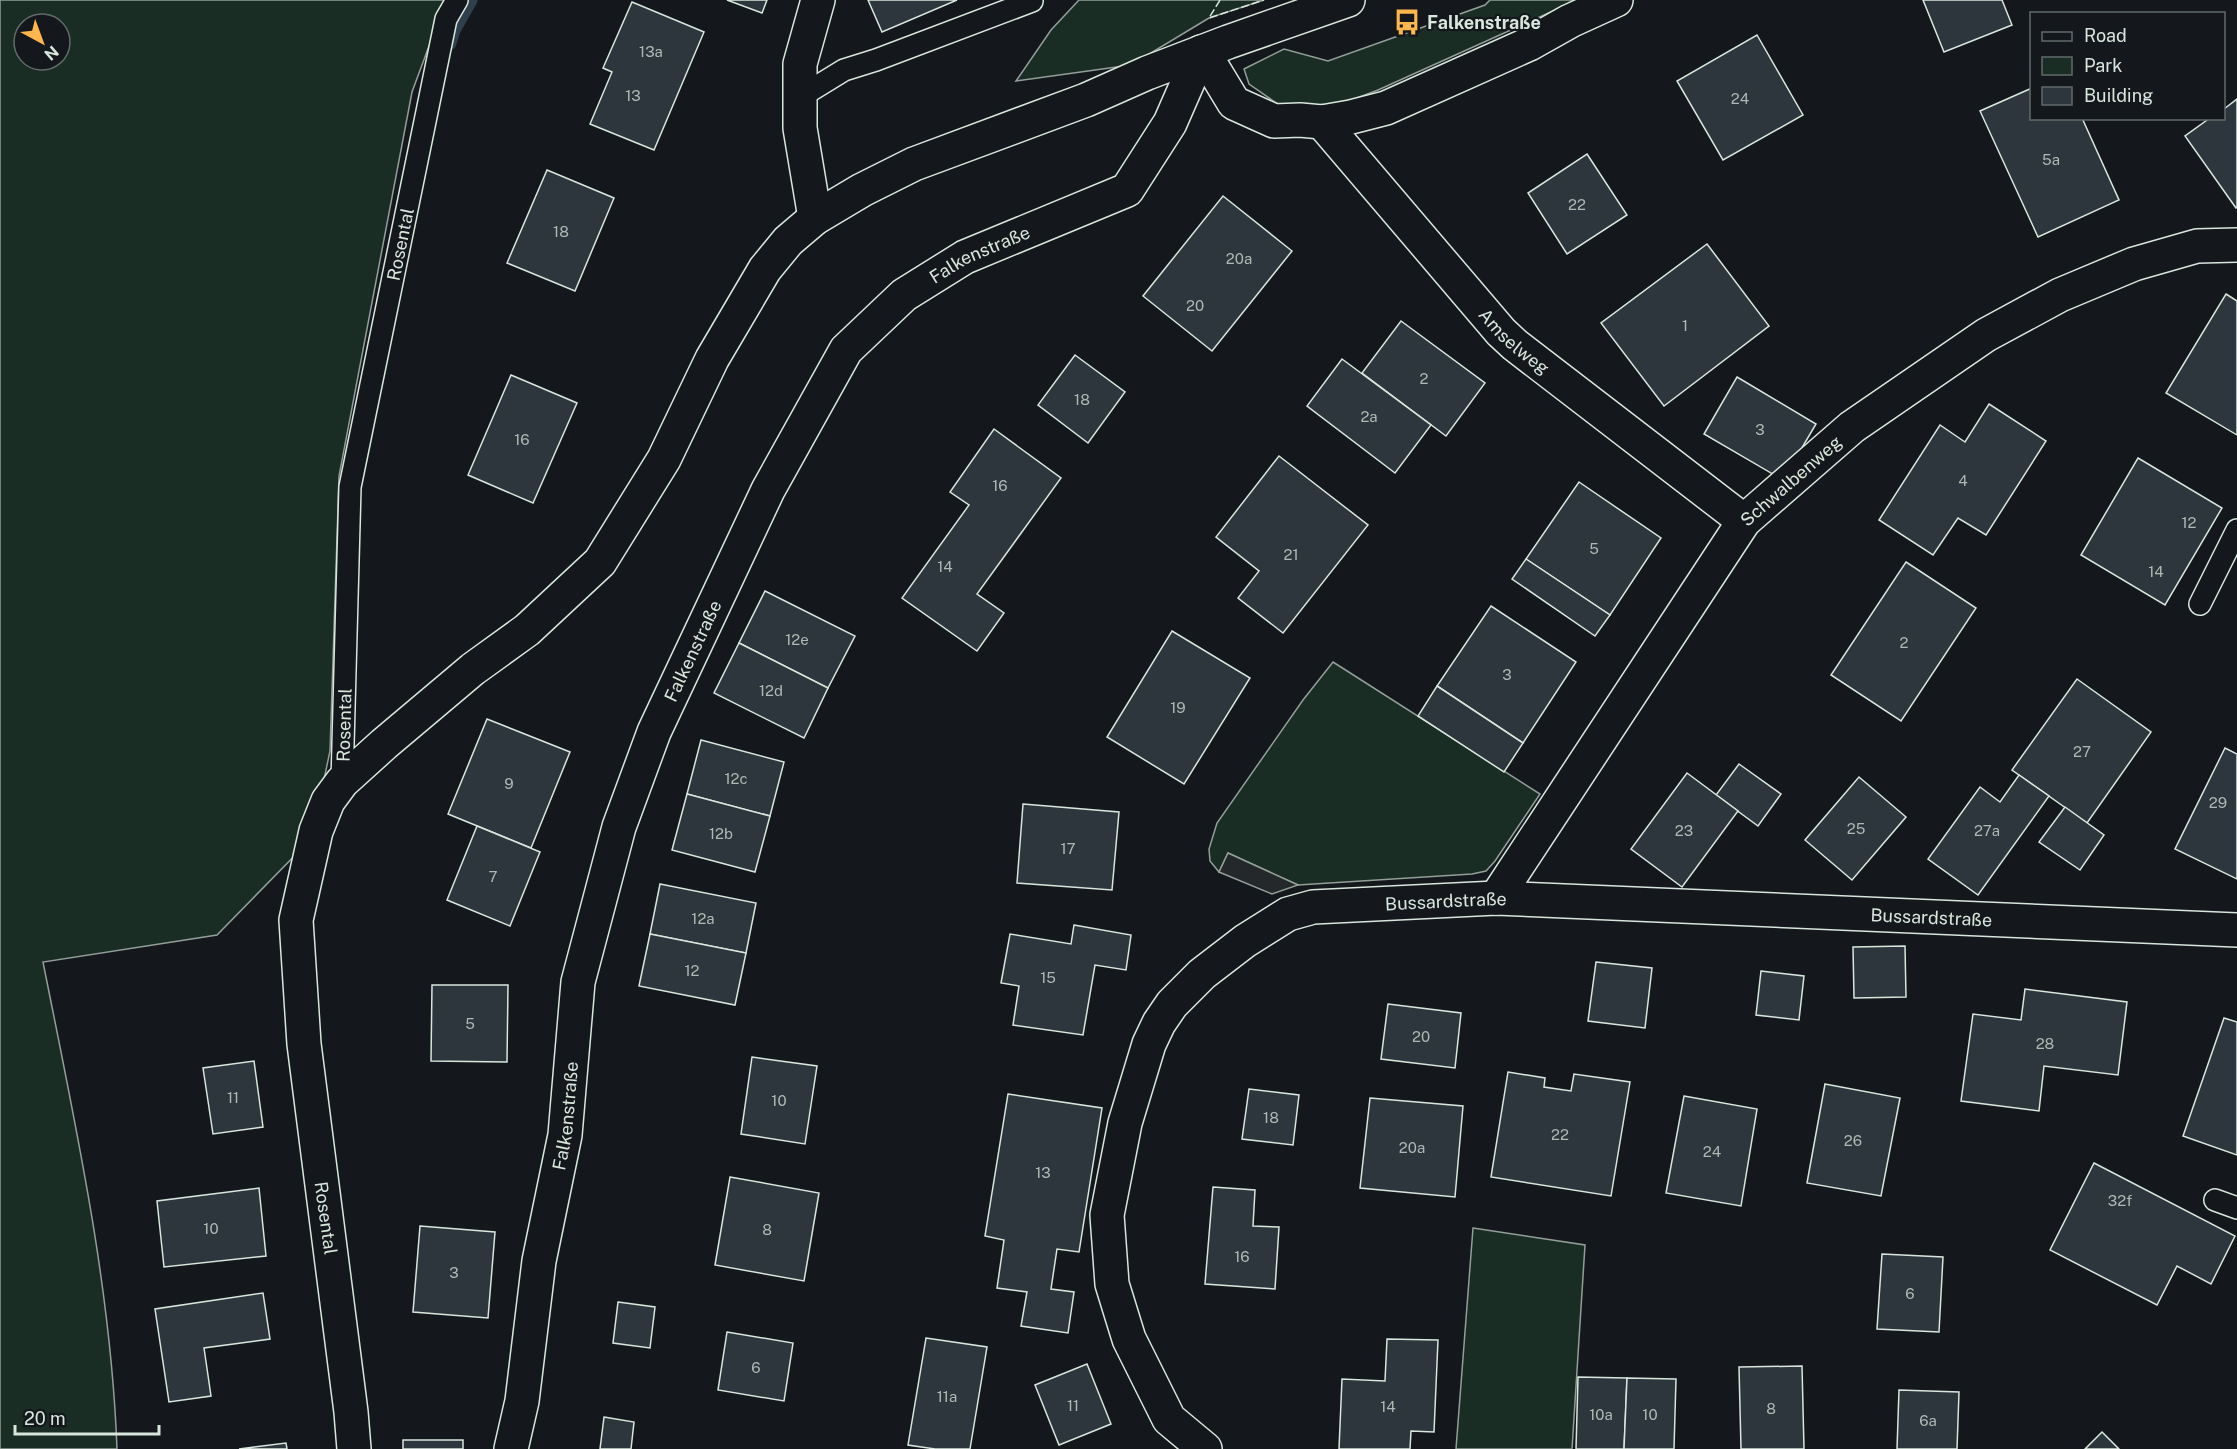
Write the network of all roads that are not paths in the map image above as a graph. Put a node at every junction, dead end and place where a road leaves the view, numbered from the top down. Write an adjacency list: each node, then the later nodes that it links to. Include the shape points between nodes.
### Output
1 (457, 0): 14 (lane, Rosental, via 446,19 350,487)
2 (818, 0): 7 (street, via 800,64)
3 (1348, 0): 6 (street)
4 (1616, 0): 8 (street, via 1386,108)
5 (1032, 1): 7 (lane, via 844,70)
6 (1201, 52): 8 (street, via 1234,103 1274,121); 9 (street, via 914,164); 20 (street, Falkenstraße, via 1170,123 1127,190 965,257 904,295 846,350 768,490 654,732 620,827 578,982 566,1135 539,1261 522,1401)
7 (800, 97): 9 (street, via 800,128)
8 (1322, 122): 11 (street, Amselweg, via 1515,345)
9 (815, 218): 14 (street, via 788,241 765,269 712,359 664,459 600,562 527,630 473,669)
10 (2237, 245): 11 (street, Schwalbenweg, via 2197,246 2134,264 2060,296 1986,335 1852,427)
11 (1744, 520): 15 (street, Schwalbenweg)
12 (2237, 530): 13 (lane)
13 (2200, 604)
14 (342, 782): 19 (street, Rosental, via 328,801 316,831 296,920 304,1044)
15 (1496, 898): 16 (street, Bussardstraße); 21 (street, Bussardstraße, via 1306,908 1266,927 1223,958 1185,990 1159,1023 1126,1117 1107,1215 1112,1284 1129,1339 1169,1419)
16 (2237, 930)
17 (2216, 1200): 18 (lane)
18 (2237, 1208)
19 (354, 1449)
20 (511, 1449)
21 (1204, 1449)

